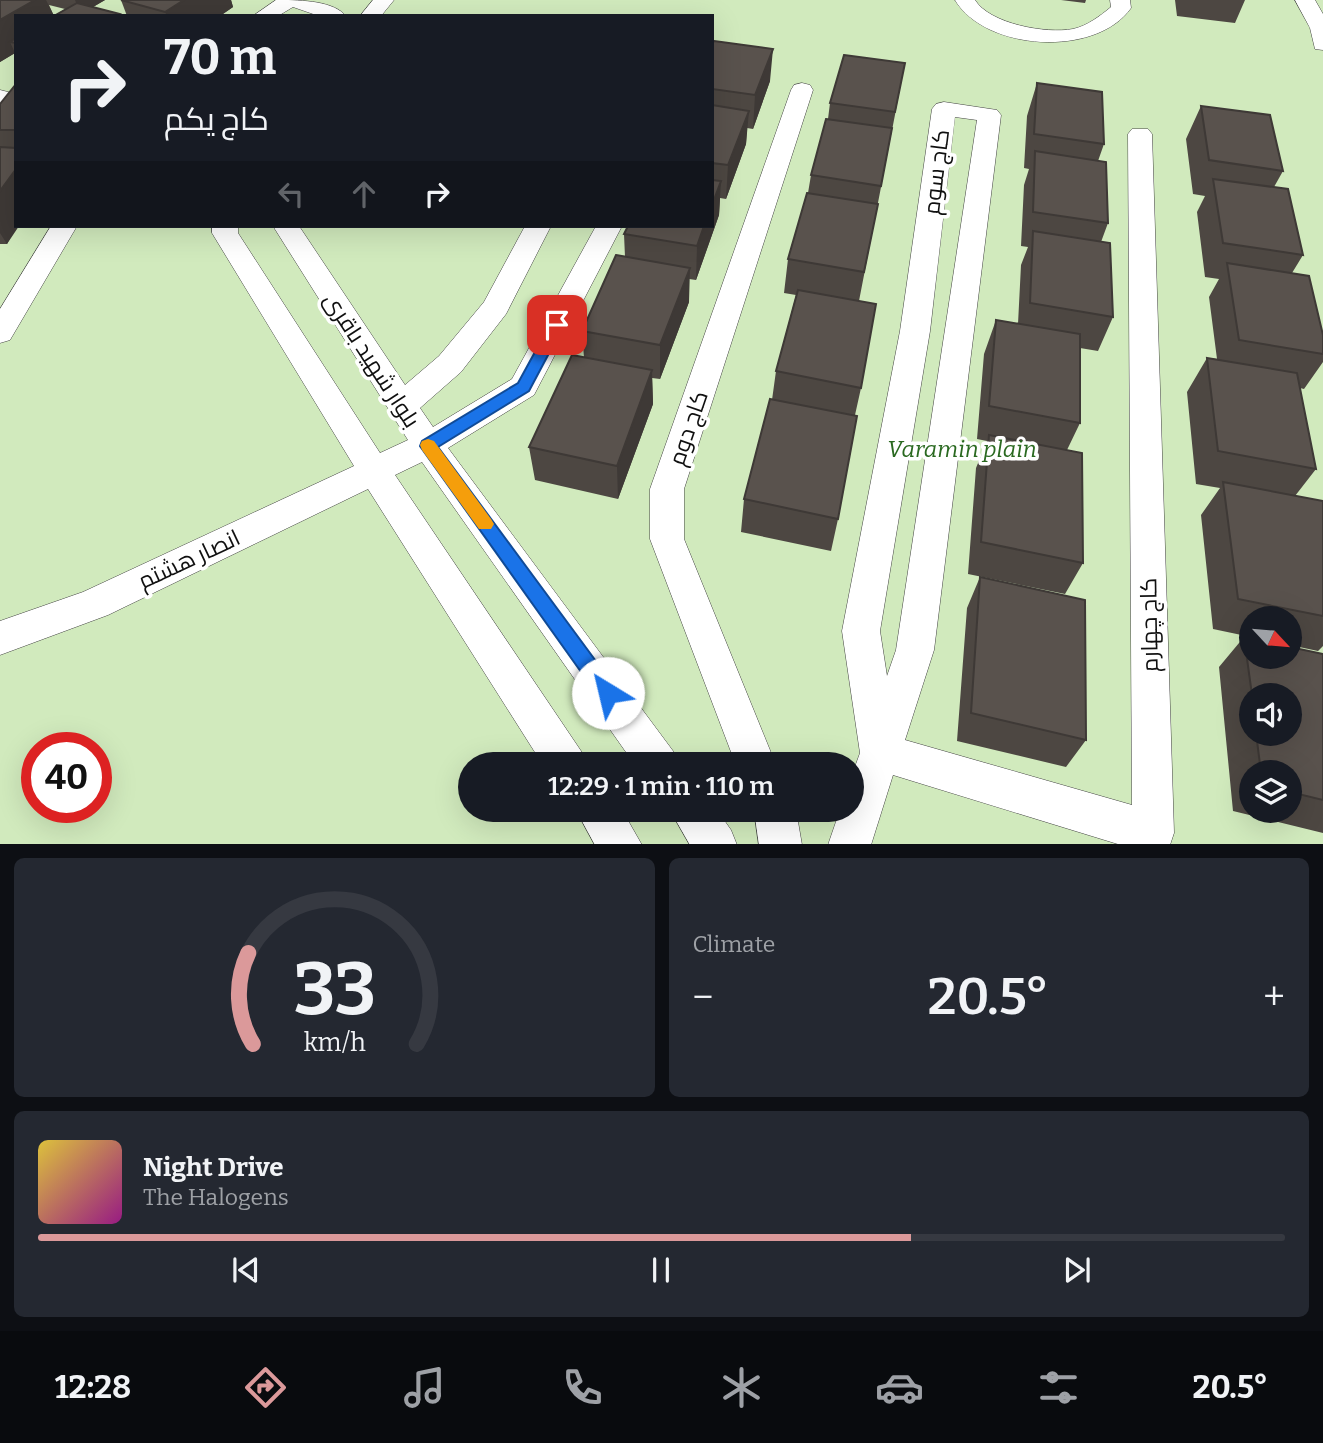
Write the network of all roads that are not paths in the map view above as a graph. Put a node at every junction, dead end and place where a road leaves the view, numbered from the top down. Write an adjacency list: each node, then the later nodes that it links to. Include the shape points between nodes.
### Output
1 (291, 0): 6 (street); 7 (street)
2 (384, 0): 8 (street)
3 (965, 0): 5 (street, via 978,17 1025,32 1071,36 1107,23)
4 (1305, 0): 9 (street)
5 (1121, 4)
6 (338, 10)
7 (266, 14)
8 (372, 14)
9 (1323, 44)
10 (802, 90): 26 (street, کاج دوم, via 667,489 667,539)
11 (14, 111): 12 (street)
12 (0, 125)
13 (1140, 134): 27 (street, کاج چهارم, via 1153,833)
14 (63, 228): 19 (street)
15 (225, 228): 22 (street)
16 (287, 228): 20 (street, بلوار شهید باقری)
17 (537, 228): 20 (street, via 496,307 450,364)
18 (608, 228): 21 (street, انصار هشتم, via 523,387)
19 (0, 333)
20 (402, 406): 21 (street, بلوار شهید باقری)
21 (428, 446): 22 (street, انصار هشتم); 25 (street, بلوار شهید باقری)
22 (374, 471): 23 (street, انصار هشتم, via 94,604); 24 (street)
23 (0, 638)
24 (558, 752)
25 (650, 752)
26 (752, 752)
27 (880, 752): 27 (street, کاج سوم, via 915,650 989,116 944,109 915,331 861,631); 34 (street, کاج سوم)
28 (605, 822): 31 (street)
29 (700, 822): 32 (street)
30 (777, 822): 33 (street)
31 (620, 844)
32 (715, 844)
33 (781, 844)
34 (849, 844)

